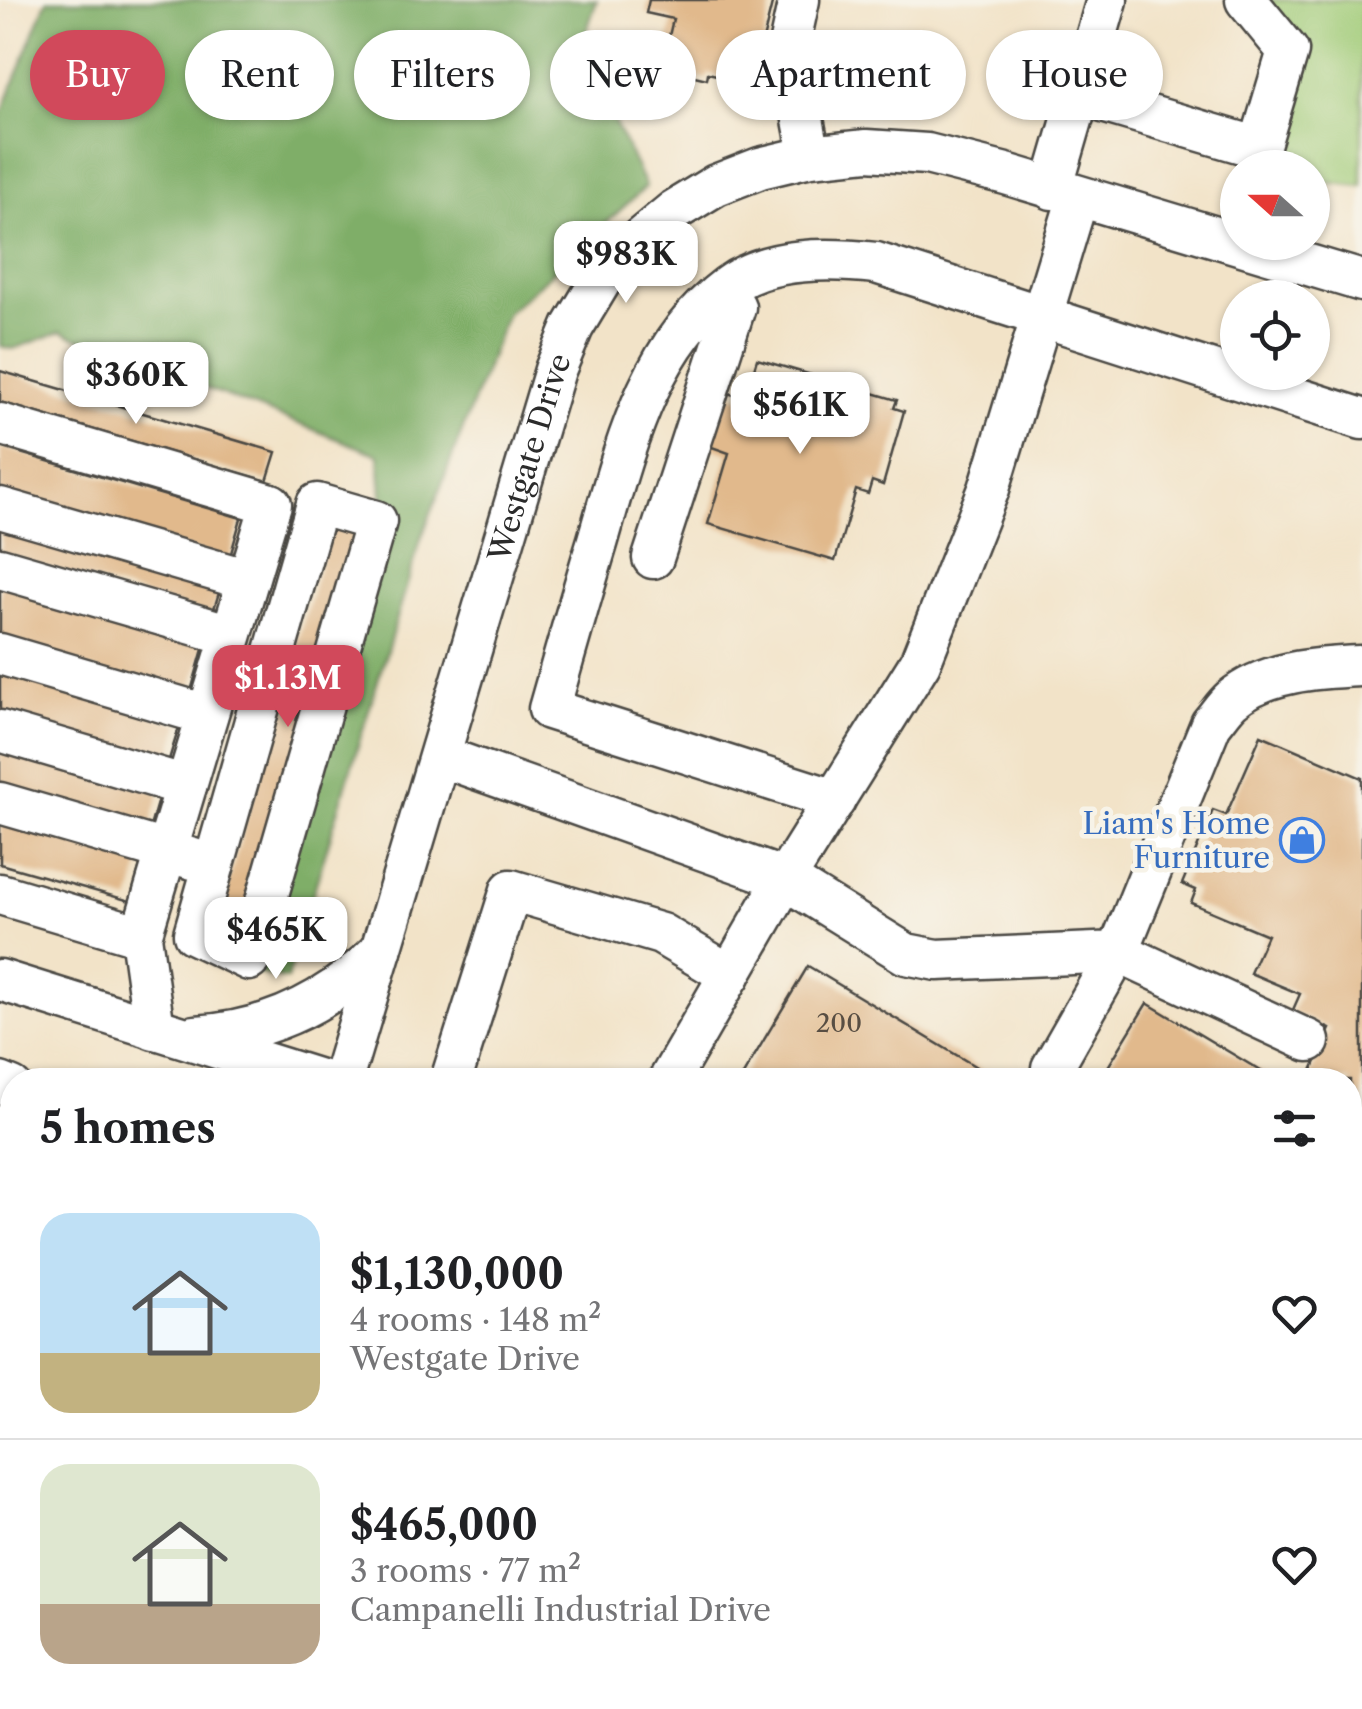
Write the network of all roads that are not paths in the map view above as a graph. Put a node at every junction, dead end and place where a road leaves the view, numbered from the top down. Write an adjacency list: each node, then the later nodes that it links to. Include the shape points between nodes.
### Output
1 (799, 0): 7 (street, via 790,46)
2 (1107, 0): 4 (street)
3 (1246, 0): 5 (street, via 1288,51 1259,148)
4 (1098, 30)
5 (1163, 119)
6 (1075, 120): 8 (street)
7 (810, 156): 8 (street, Westgate Drive, via 867,150 928,154); 25 (street, Westgate Drive, via 716,185 675,210 602,278 555,370)
8 (1065, 193): 9 (street, Westgate Drive); 11 (street)
9 (1362, 282)
10 (734, 306): 17 (street)
11 (1043, 314): 12 (street); 27 (street, via 989,489 920,663); 27 (street, via 876,263 828,258 778,264 730,284 682,333 634,418 549,709)
12 (1362, 418)
13 (0, 424): 14 (street)
14 (271, 504): 15 (street); 19 (street)
15 (317, 504): 30 (street); 30 (street, via 376,521 249,960 194,934)
16 (0, 508): 19 (street)
17 (652, 558)
18 (0, 568): 20 (street)
19 (248, 580): 20 (street)
20 (231, 636): 23 (street)
21 (0, 654): 23 (street)
22 (1362, 666): 35 (street, via 1267,678 1232,699 1211,724)
23 (208, 715): 26 (street)
24 (0, 731): 26 (street)
25 (440, 756): 31 (street); 34 (street, Westgate Drive)
26 (186, 786): 29 (street)
27 (834, 800): 31 (street)
28 (0, 802): 29 (street)
29 (167, 851): 30 (street); 33 (street)
30 (214, 865)
31 (785, 879): 35 (street, via 906,954 937,960); 36 (street)
32 (0, 894): 33 (street)
33 (141, 936): 38 (street)
34 (381, 950): 38 (street, via 324,998 277,1020 244,1031); 41 (street, Westgate Drive)
35 (1118, 952): 39 (street); 44 (street)
36 (730, 975): 42 (street, via 661,934 511,890); 43 (street)
37 (0, 980): 38 (street)
38 (168, 1033): 40 (street)
39 (1309, 1041)
40 (281, 1068)
41 (346, 1068)
42 (455, 1068)
43 (676, 1068)
44 (1052, 1068)

